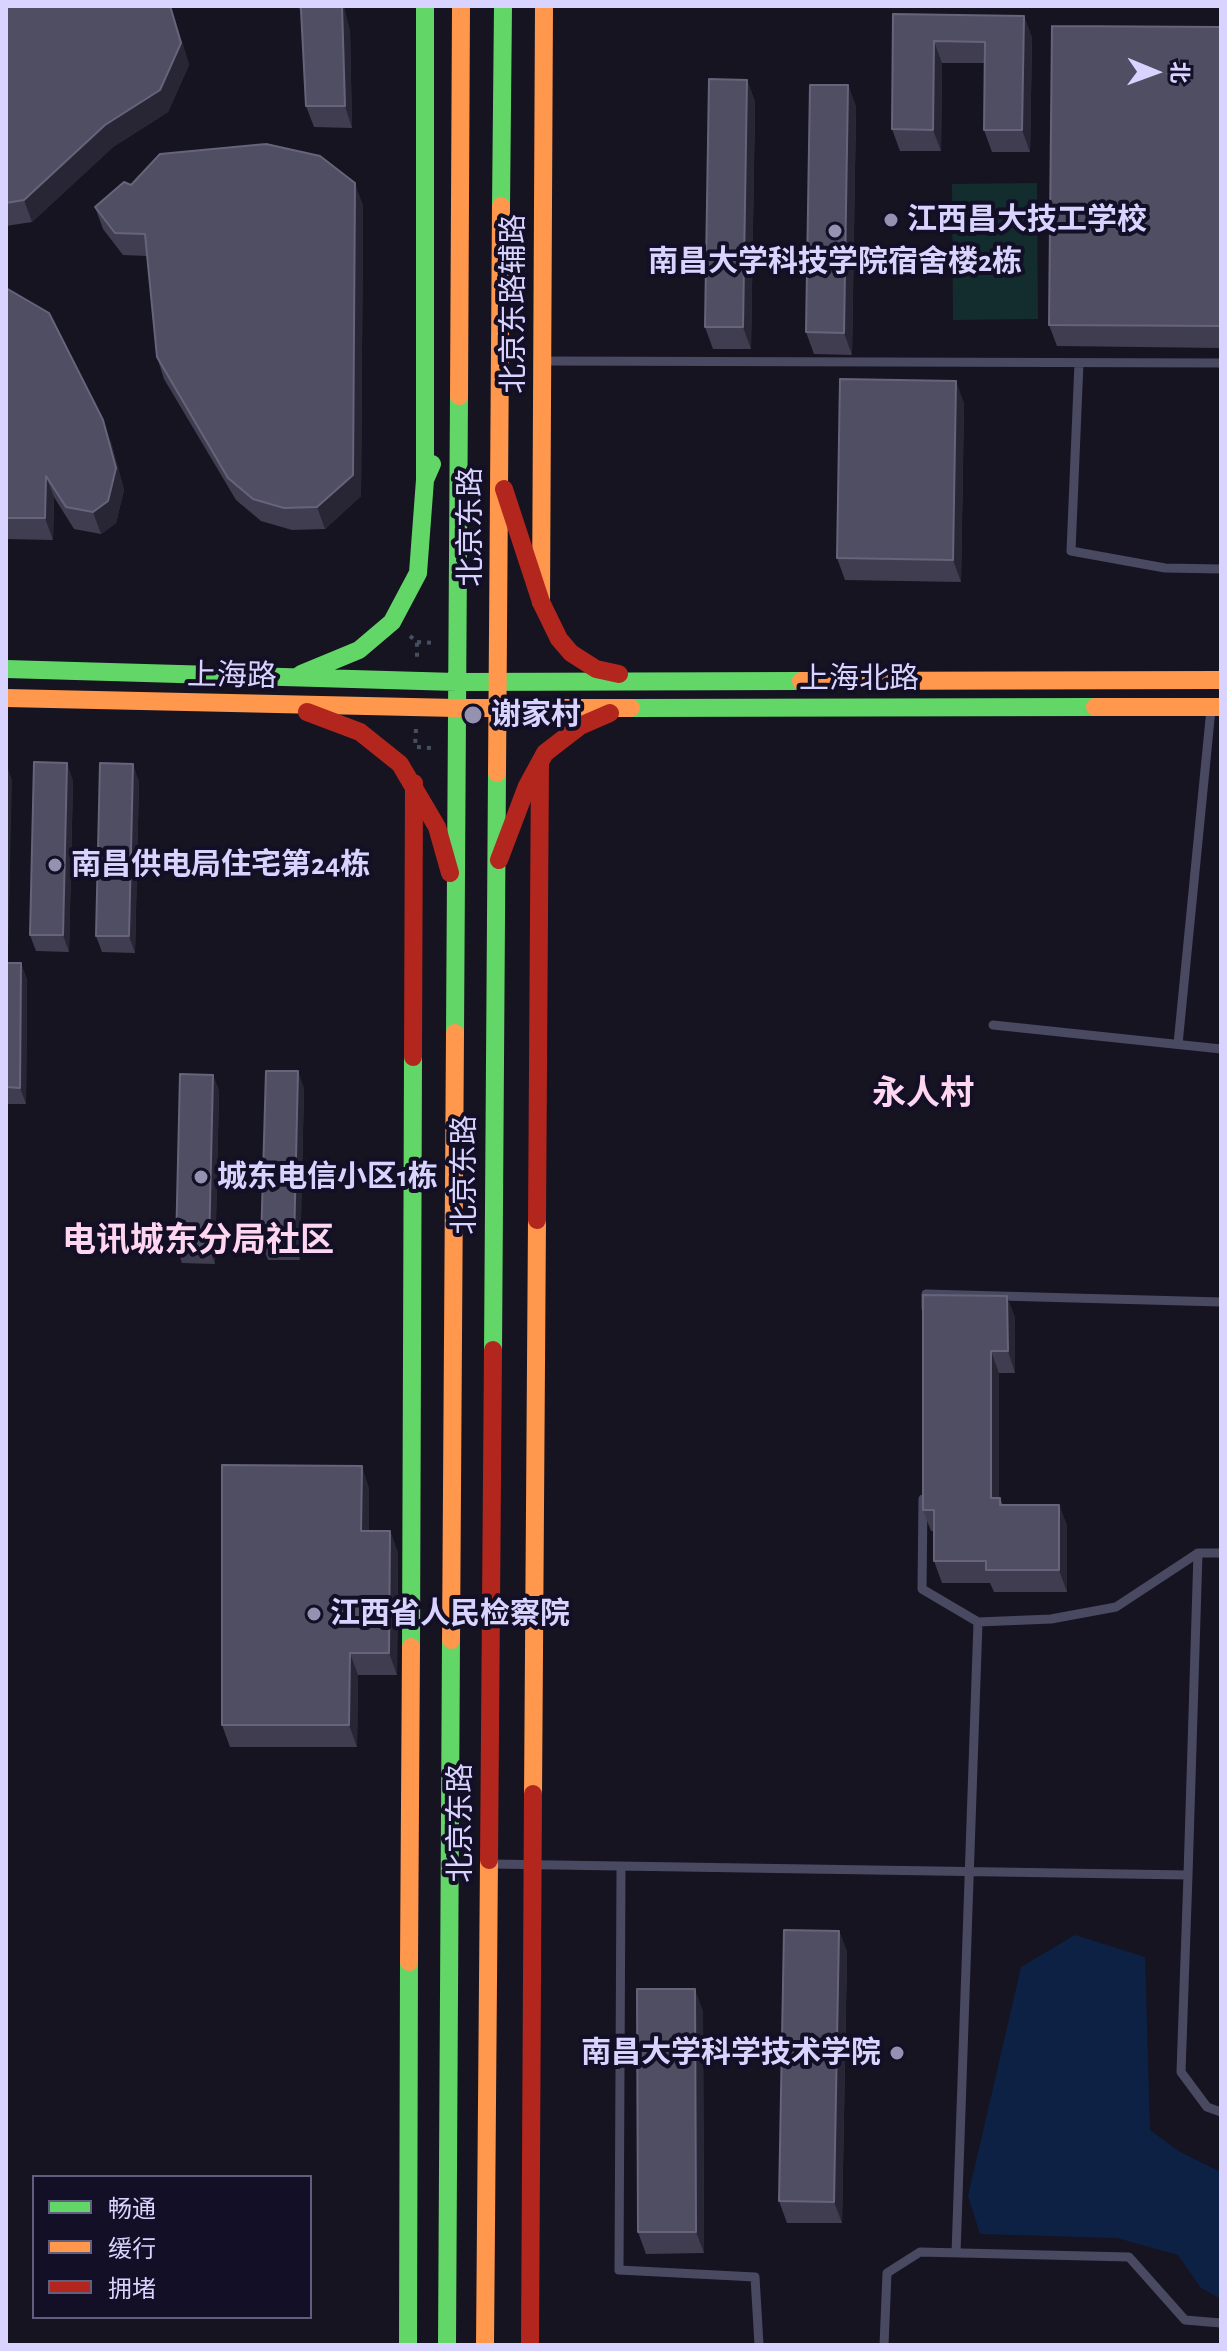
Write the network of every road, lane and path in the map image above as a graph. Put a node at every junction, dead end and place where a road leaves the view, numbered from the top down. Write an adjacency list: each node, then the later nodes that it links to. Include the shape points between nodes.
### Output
1 (425, 6): 10 (main road)
2 (461, 6): 8 (main road, 北京东路)
3 (503, 6): 9 (main road, 北京东路)
4 (544, 6): 5 (main road, 北京东路辅路)
5 (542, 361): 6 (lane); 12 (main road, 北京东路辅路)
6 (1079, 363): 7 (lane); 11 (lane, via 1071,551 1165,568)
7 (1221, 363)
8 (461, 398): 10 (main road); 18 (main road, 北京东路)
9 (500, 474): 12 (main road); 16 (main road, 北京东路)
10 (425, 480): 14 (main road, via 418,573 392,622 359,650)
11 (1221, 569)
12 (541, 602): 17 (main road, via 571,653 596,669)
13 (6, 669): 14 (main road, 上海路)
14 (289, 679): 18 (main road, 上海路)
15 (1221, 680): 17 (main road, 上海北路)
16 (498, 681): 17 (main road, 上海北路); 18 (main road, 上海路); 23 (main road, 北京东路)
17 (650, 681)
18 (456, 682): 22 (main road, 北京东路)
19 (6, 698): 20 (main road, 上海路)
20 (289, 705): 22 (main road, 上海路); 26 (main road, via 360,732 400,764)
21 (1216, 707): 24 (main road, 上海北路); 30 (lane)
22 (456, 708): 23 (main road, 上海路); 28 (main road, 北京东路)
23 (496, 708): 24 (main road, 上海北路); 27 (main road, 北京东路)
24 (621, 708): 25 (main road, via 580,726)
25 (540, 762): 27 (main road); 39 (main road)
26 (414, 783): 28 (main road, via 437,827); 46 (main road, 北京东路)
27 (495, 870): 38 (main road, 北京东路)
28 (455, 892): 47 (main road, 北京东路)
29 (993, 1025): 30 (lane)
30 (1178, 1044): 31 (lane)
31 (1221, 1049)
32 (1221, 1302): 33 (lane, via 926,1294)
33 (926, 1325)
34 (924, 1480): 37 (lane, via 922,1589)
35 (1198, 1553): 36 (lane); 37 (lane, via 1116,1607 1051,1619); 42 (lane)
36 (1221, 1553)
37 (978, 1622): 41 (lane)
38 (489, 1864): 39 (lane); 48 (main road, 北京东路)
39 (533, 1866): 40 (lane); 49 (main road)
40 (621, 1869): 41 (lane); 50 (lane, via 619,2270 755,2277)
41 (967, 1873): 42 (lane); 44 (lane)
42 (1188, 1875): 43 (lane, via 1181,2072 1207,2107)
43 (1221, 2112)
44 (956, 2253): 45 (lane, via 1129,2257 1185,2320); 51 (lane, via 920,2252 887,2273)
45 (1221, 2323)
46 (408, 2345)
47 (447, 2345)
48 (485, 2345)
49 (530, 2345)
50 (759, 2345)
51 (884, 2345)

